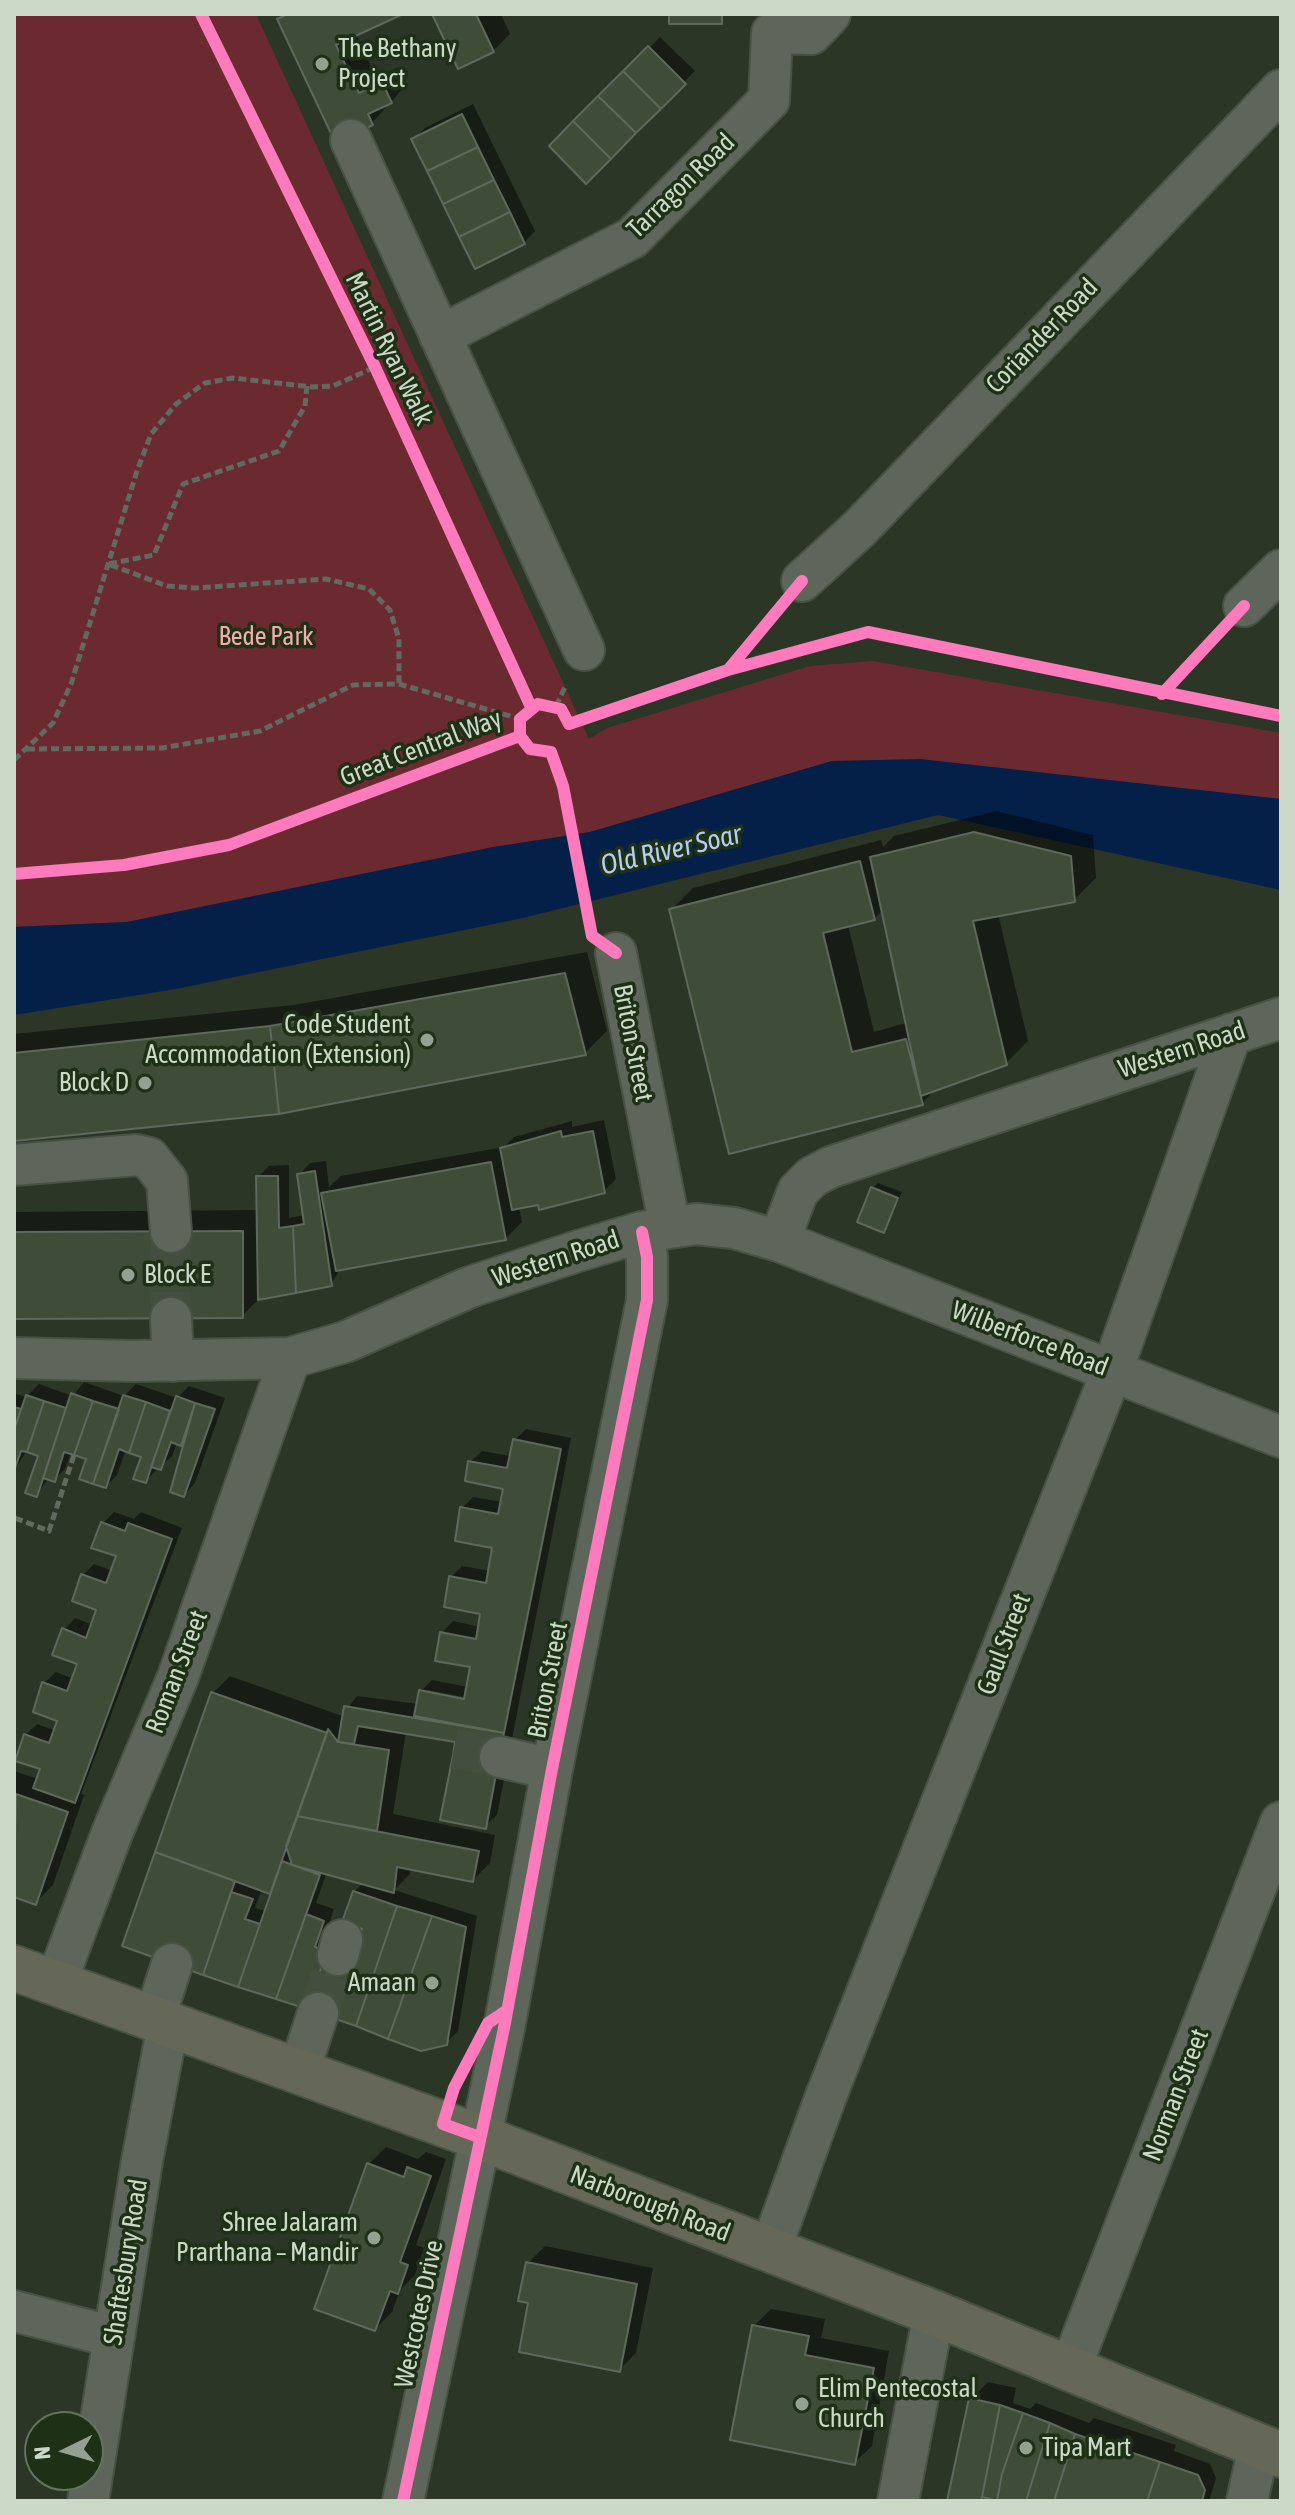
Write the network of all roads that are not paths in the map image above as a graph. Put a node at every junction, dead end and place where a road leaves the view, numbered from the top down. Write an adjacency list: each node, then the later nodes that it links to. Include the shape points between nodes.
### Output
1 (830, 14): 2 (street, Tarragon Road, via 811,34)
2 (771, 24): 5 (street, Tarragon Road, via 769,100 632,238)
3 (1276, 106): 7 (street, Coriander Road)
4 (351, 140): 5 (street)
5 (440, 336): 9 (street)
6 (1281, 570): 8 (street)
7 (802, 581)
8 (1244, 606)
9 (584, 650)
10 (616, 953): 14 (street, Briton Street)
11 (1281, 1018): 12 (street, Western Road)
12 (1231, 1034): 16 (street, Western Road, via 831,1167 798,1191); 21 (street, Gaul Street)
13 (14, 1165): 15 (street, via 149,1158 167,1181)
14 (656, 1229): 16 (street, Western Road, via 696,1224); 19 (street, Western Road, via 470,1287 345,1342); 24 (street, Briton Street, via 647,1257 647,1300)
15 (171, 1232)
16 (779, 1241): 21 (street, Wilberforce Road)
17 (171, 1318): 20 (street)
18 (14, 1358): 20 (street, Western Road)
19 (290, 1358): 20 (street, Western Road); 28 (street, Roman Street, via 178,1677)
20 (173, 1361)
21 (1112, 1371): 22 (street, Wilberforce Road); 33 (street, Gaul Street)
22 (1281, 1437)
23 (500, 1757): 24 (street)
24 (552, 1769): 32 (street, Briton Street)
25 (1281, 1822): 37 (street, Norman Street)
26 (172, 1964): 30 (street, Shaftesbury Road)
27 (14, 1968): 28 (main road, Narborough Road)
28 (56, 1983): 30 (main road, Narborough Road)
29 (318, 2013): 31 (street)
30 (161, 2022): 31 (main road, Narborough Road); 36 (street, Shaftesbury Road)
31 (299, 2071): 32 (main road, Narborough Road)
32 (479, 2137): 33 (main road, Narborough Road); 40 (street, Westcotes Drive)
33 (770, 2251): 35 (main road, Narborough Road)
34 (14, 2311): 36 (street)
35 (934, 2313): 37 (main road, Narborough Road); 41 (street)
36 (114, 2337): 39 (street, Shaftesbury Road)
37 (1071, 2367): 38 (main road, Narborough Road)
38 (1270, 2451): 42 (street)
39 (88, 2501)
40 (403, 2501)
41 (898, 2501)
42 (1247, 2501)

